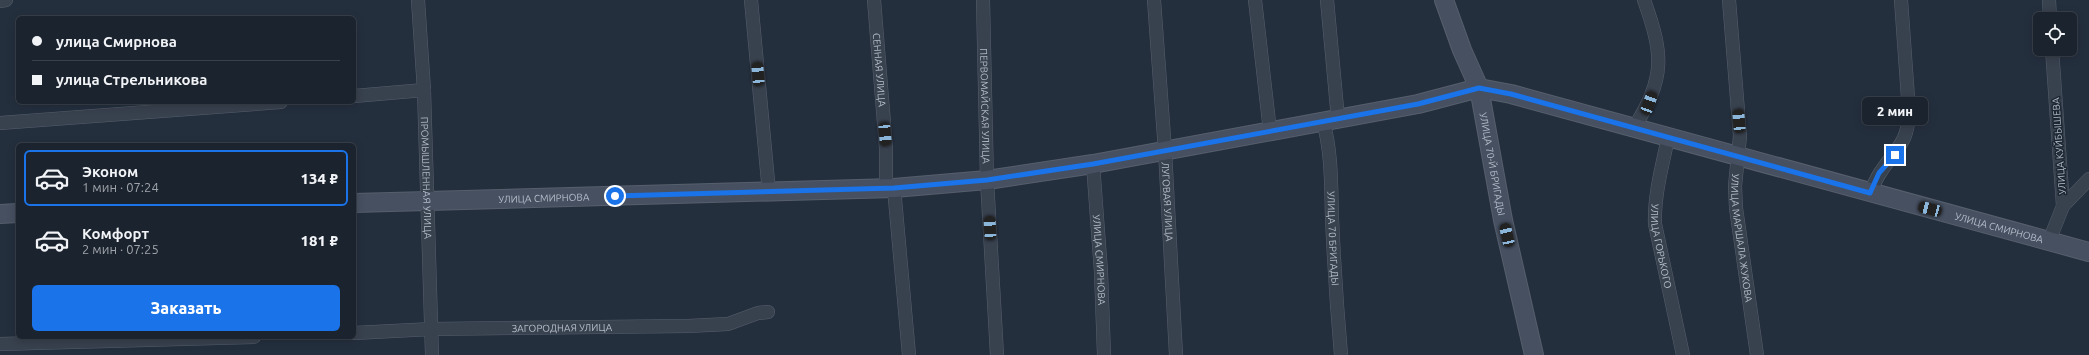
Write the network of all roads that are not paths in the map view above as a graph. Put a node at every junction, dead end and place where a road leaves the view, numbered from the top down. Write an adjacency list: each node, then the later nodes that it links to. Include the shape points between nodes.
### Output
1 (6, 0): 14 (street)
2 (418, 0): 18 (street, ПРОМЫШЛЕННАЯ УЛИЦА)
3 (751, 0): 32 (street)
4 (874, 0): 31 (street, СЕННАЯ УЛИЦА)
5 (983, 0): 30 (street, ПЕРВОМАЙСКАЯ УЛИЦА)
6 (1154, 0): 26 (street, ЛУГОВАЯ УЛИЦА)
7 (1255, 0): 24 (street)
8 (1327, 0): 21 (street, УЛИЦА 70 БРИГАДЫ)
9 (1444, 0): 17 (street, УЛИЦА 70-Й БРИГАДЫ)
10 (1644, 0): 23 (street, via 1656,33 1659,60 1657,81 1649,103)
11 (1729, 0): 27 (street, УЛИЦА МАРШАЛА ЖУКОВА, via 1740,136)
12 (1901, 0): 33 (street, via 1909,127 1904,141 1879,173)
13 (2049, 0): 15 (street)
14 (0, 1)
15 (2050, 12)
16 (2052, 56): 36 (street, УЛИЦА КУЙБЫШЕВА)
17 (1479, 88): 21 (street, УЛИЦА СМИРНОВА, via 1418,104); 23 (street, УЛИЦА СМИРНОВА, via 1511,94); 52 (street, УЛИЦА 70-Й БРИГАДЫ, via 1503,220)
18 (424, 90): 19 (street); 34 (street, ПРОМЫШЛЕННАЯ УЛИЦА)
19 (356, 96)
20 (254, 104): 22 (street)
21 (1330, 120): 24 (street, УЛИЦА СМИРНОВА); 51 (street, УЛИЦА 70 БРИГАДЫ, via 1328,138)
22 (0, 123)
23 (1634, 128): 25 (street, УЛИЦА СМИРНОВА)
24 (1270, 131): 26 (street, УЛИЦА СМИРНОВА)
25 (1668, 138): 27 (street, УЛИЦА СМИРНОВА); 53 (street, УЛИЦА ГОРЬКОГО, via 1658,182 1655,224)
26 (1165, 151): 28 (street, УЛИЦА СМИРНОВА); 50 (street, ЛУГОВАЯ УЛИЦА)
27 (1739, 157): 33 (street, УЛИЦА СМИРНОВА); 54 (street, УЛИЦА МАРШАЛА ЖУКОВА, via 1735,186 1736,208)
28 (1093, 164): 30 (street, УЛИЦА СМИРНОВА); 49 (street, УЛИЦА СМИРНОВА)
29 (2089, 179): 36 (street)
30 (987, 180): 31 (street, УЛИЦА СМИРНОВА); 48 (street, ПЕРВОМАЙСКАЯ УЛИЦА)
31 (890, 188): 32 (street, УЛИЦА СМИРНОВА); 47 (street, СЕННАЯ УЛИЦА)
32 (769, 192): 34 (street, УЛИЦА СМИРНОВА)
33 (1870, 193): 39 (street, УЛИЦА СМИРНОВА)
34 (427, 200): 35 (street, УЛИЦА СМИРНОВА); 42 (street, ПРОМЫШЛЕННАЯ УЛИЦА)
35 (356, 203)
36 (2063, 206): 39 (street, УЛИЦА КУЙБЫШЕВА)
37 (16, 213): 38 (street)
38 (0, 214)
39 (2049, 241): 40 (street, УЛИЦА СМИРНОВА)
40 (2089, 252)
41 (768, 312): 42 (street, ЗАГОРОДНАЯ УЛИЦА, via 728,324)
42 (432, 329): 43 (street, ЗАГОРОДНАЯ УЛИЦА); 46 (street, ПРОМЫШЛЕННАЯ УЛИЦА)
43 (356, 333)
44 (181, 339): 45 (street)
45 (0, 344)
46 (432, 355)
47 (909, 355)
48 (997, 355)
49 (1104, 355)
50 (1176, 355)
51 (1340, 355)
52 (1534, 355)
53 (1683, 355)
54 (1757, 355)

